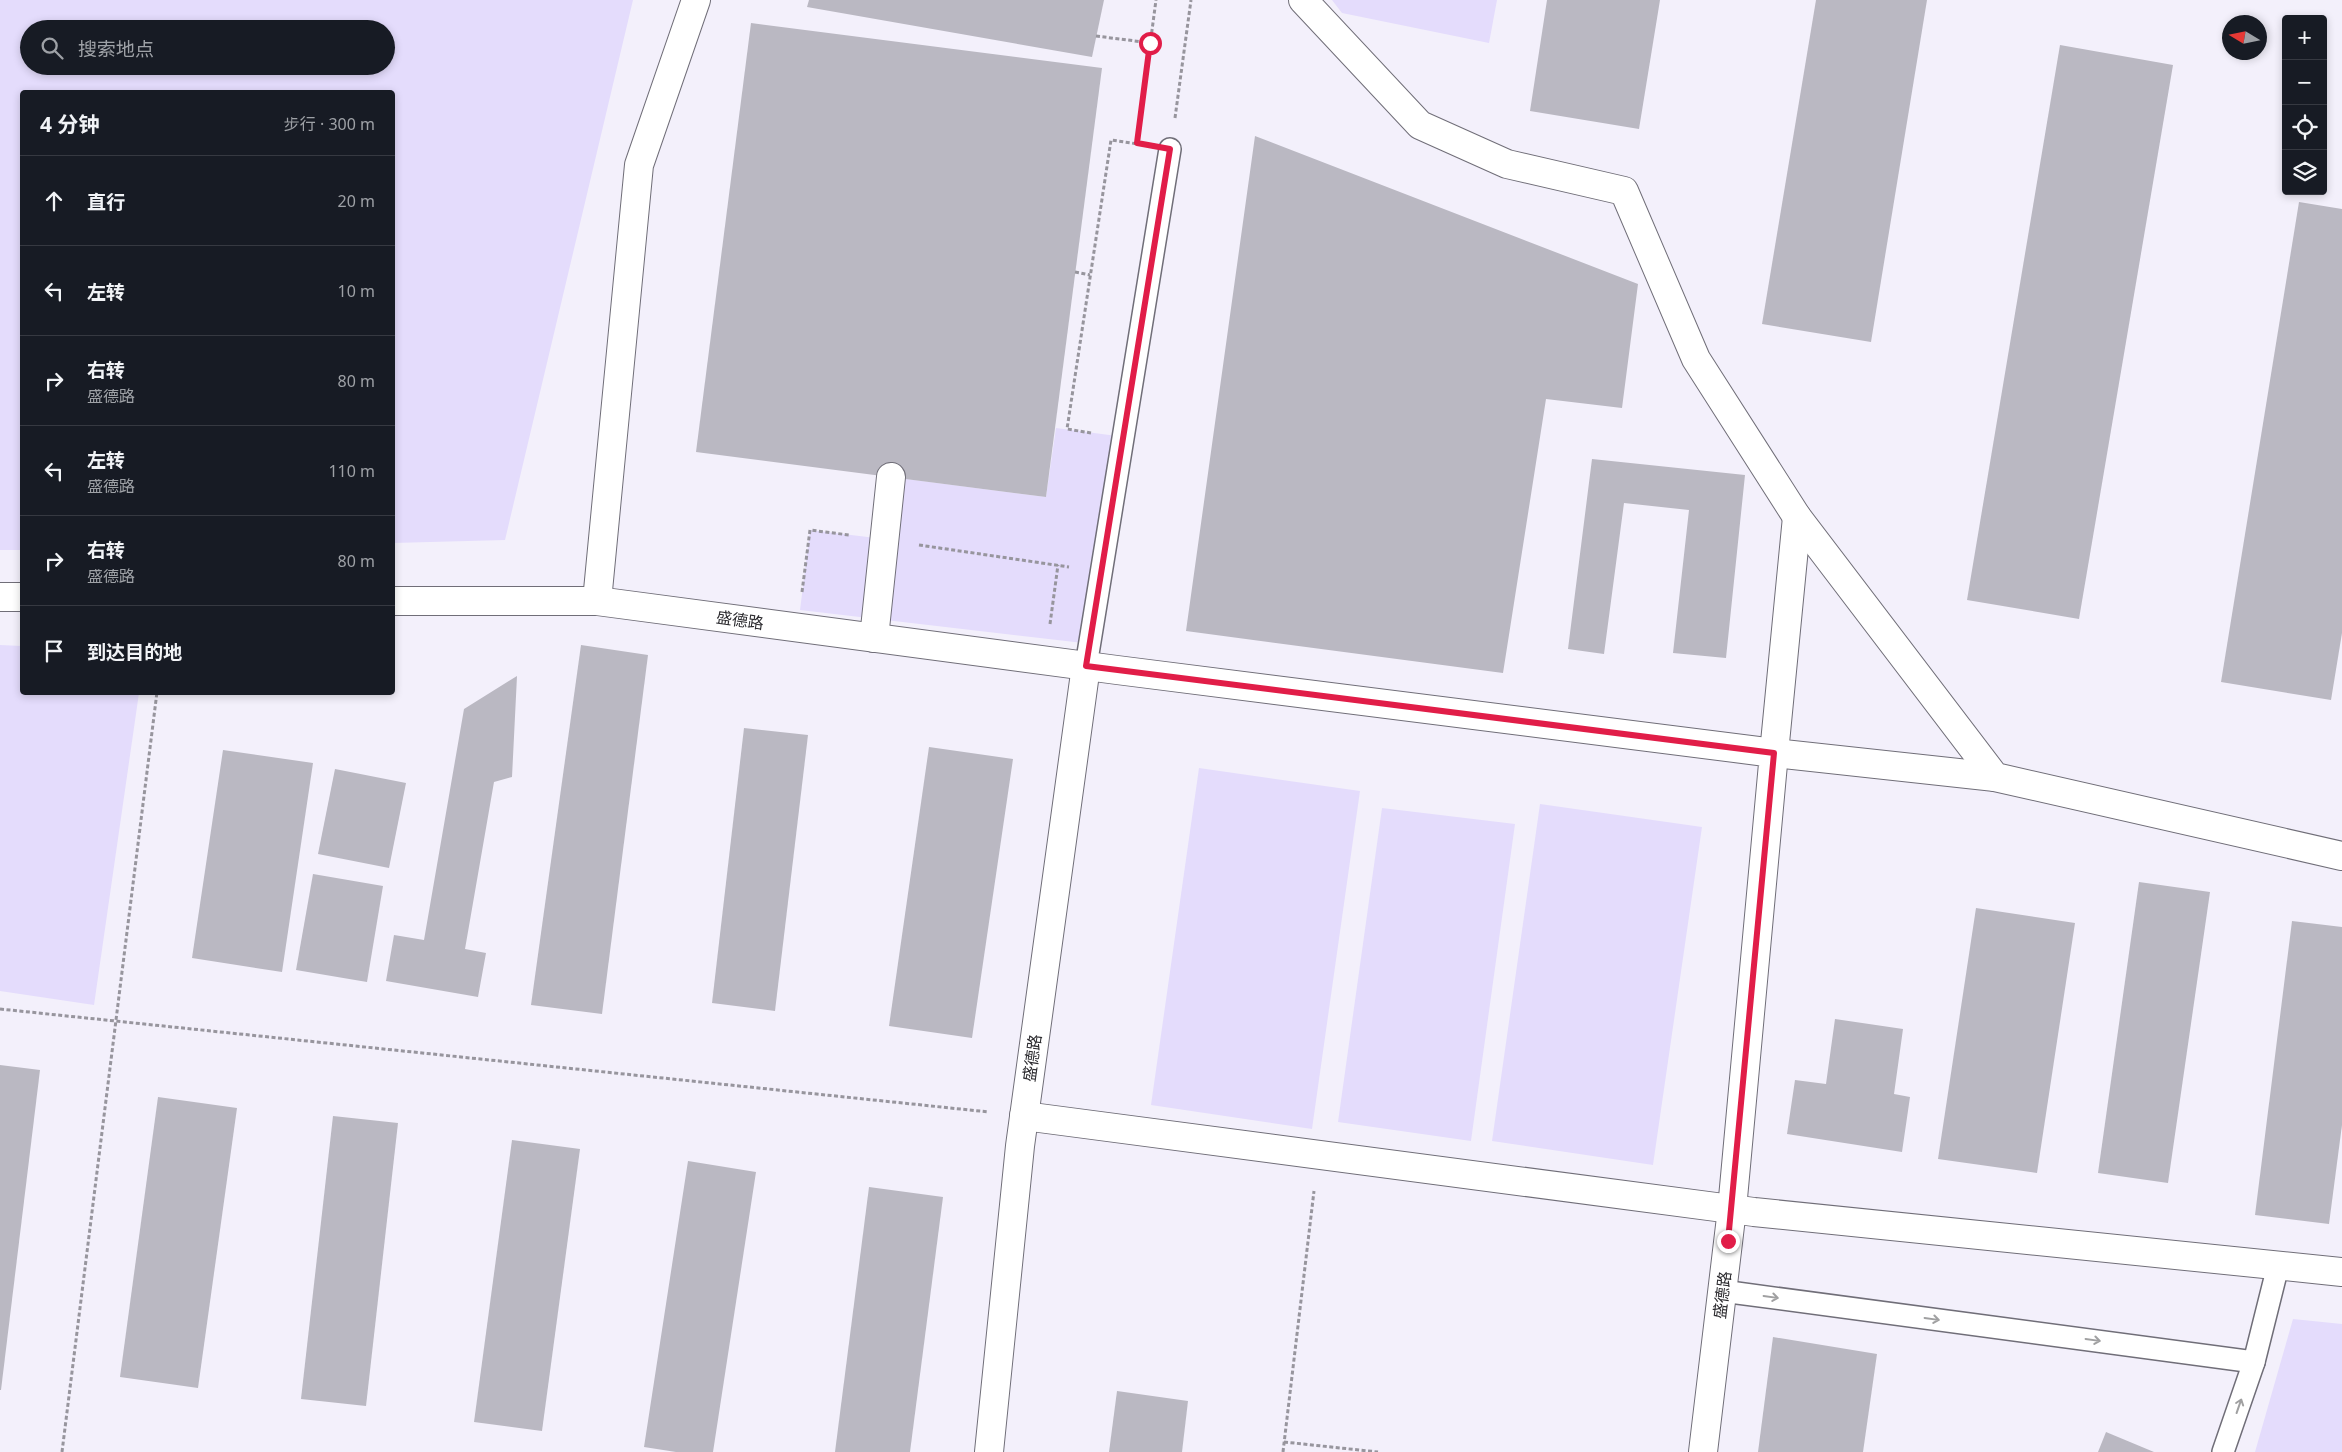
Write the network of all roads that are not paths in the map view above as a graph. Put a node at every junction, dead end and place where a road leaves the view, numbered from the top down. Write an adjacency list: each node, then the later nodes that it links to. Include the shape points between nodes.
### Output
1 (696, 0): 9 (street, via 640,165)
2 (1302, 0): 5 (street, via 1420,125 1507,164 1624,191 1696,359)
3 (1170, 149): 11 (lane, 盛德路)
4 (891, 477): 10 (street)
5 (1797, 518): 12 (street); 13 (street)
6 (0, 597): 7 (street)
7 (20, 598)
8 (395, 601): 9 (street, 盛德路)
9 (597, 601): 10 (street, 盛德路)
10 (874, 638): 11 (street, 盛德路)
11 (1086, 666): 12 (street, 盛德路); 15 (street, 盛德路)
12 (1774, 753): 13 (street); 16 (street, 盛德路)
13 (1995, 777): 14 (street)
14 (2342, 856)
15 (1024, 1116): 16 (street); 21 (street, 盛德路)
16 (1732, 1209): 17 (street); 19 (street, 盛德路)
17 (2278, 1266): 18 (street); 20 (lane)
18 (2342, 1272)
19 (1722, 1291): 20 (lane, one-way to 20); 22 (street, 盛德路)
20 (2254, 1362): 23 (lane, one-way to 20)
21 (989, 1452)
22 (1703, 1452)
23 (2223, 1452)

